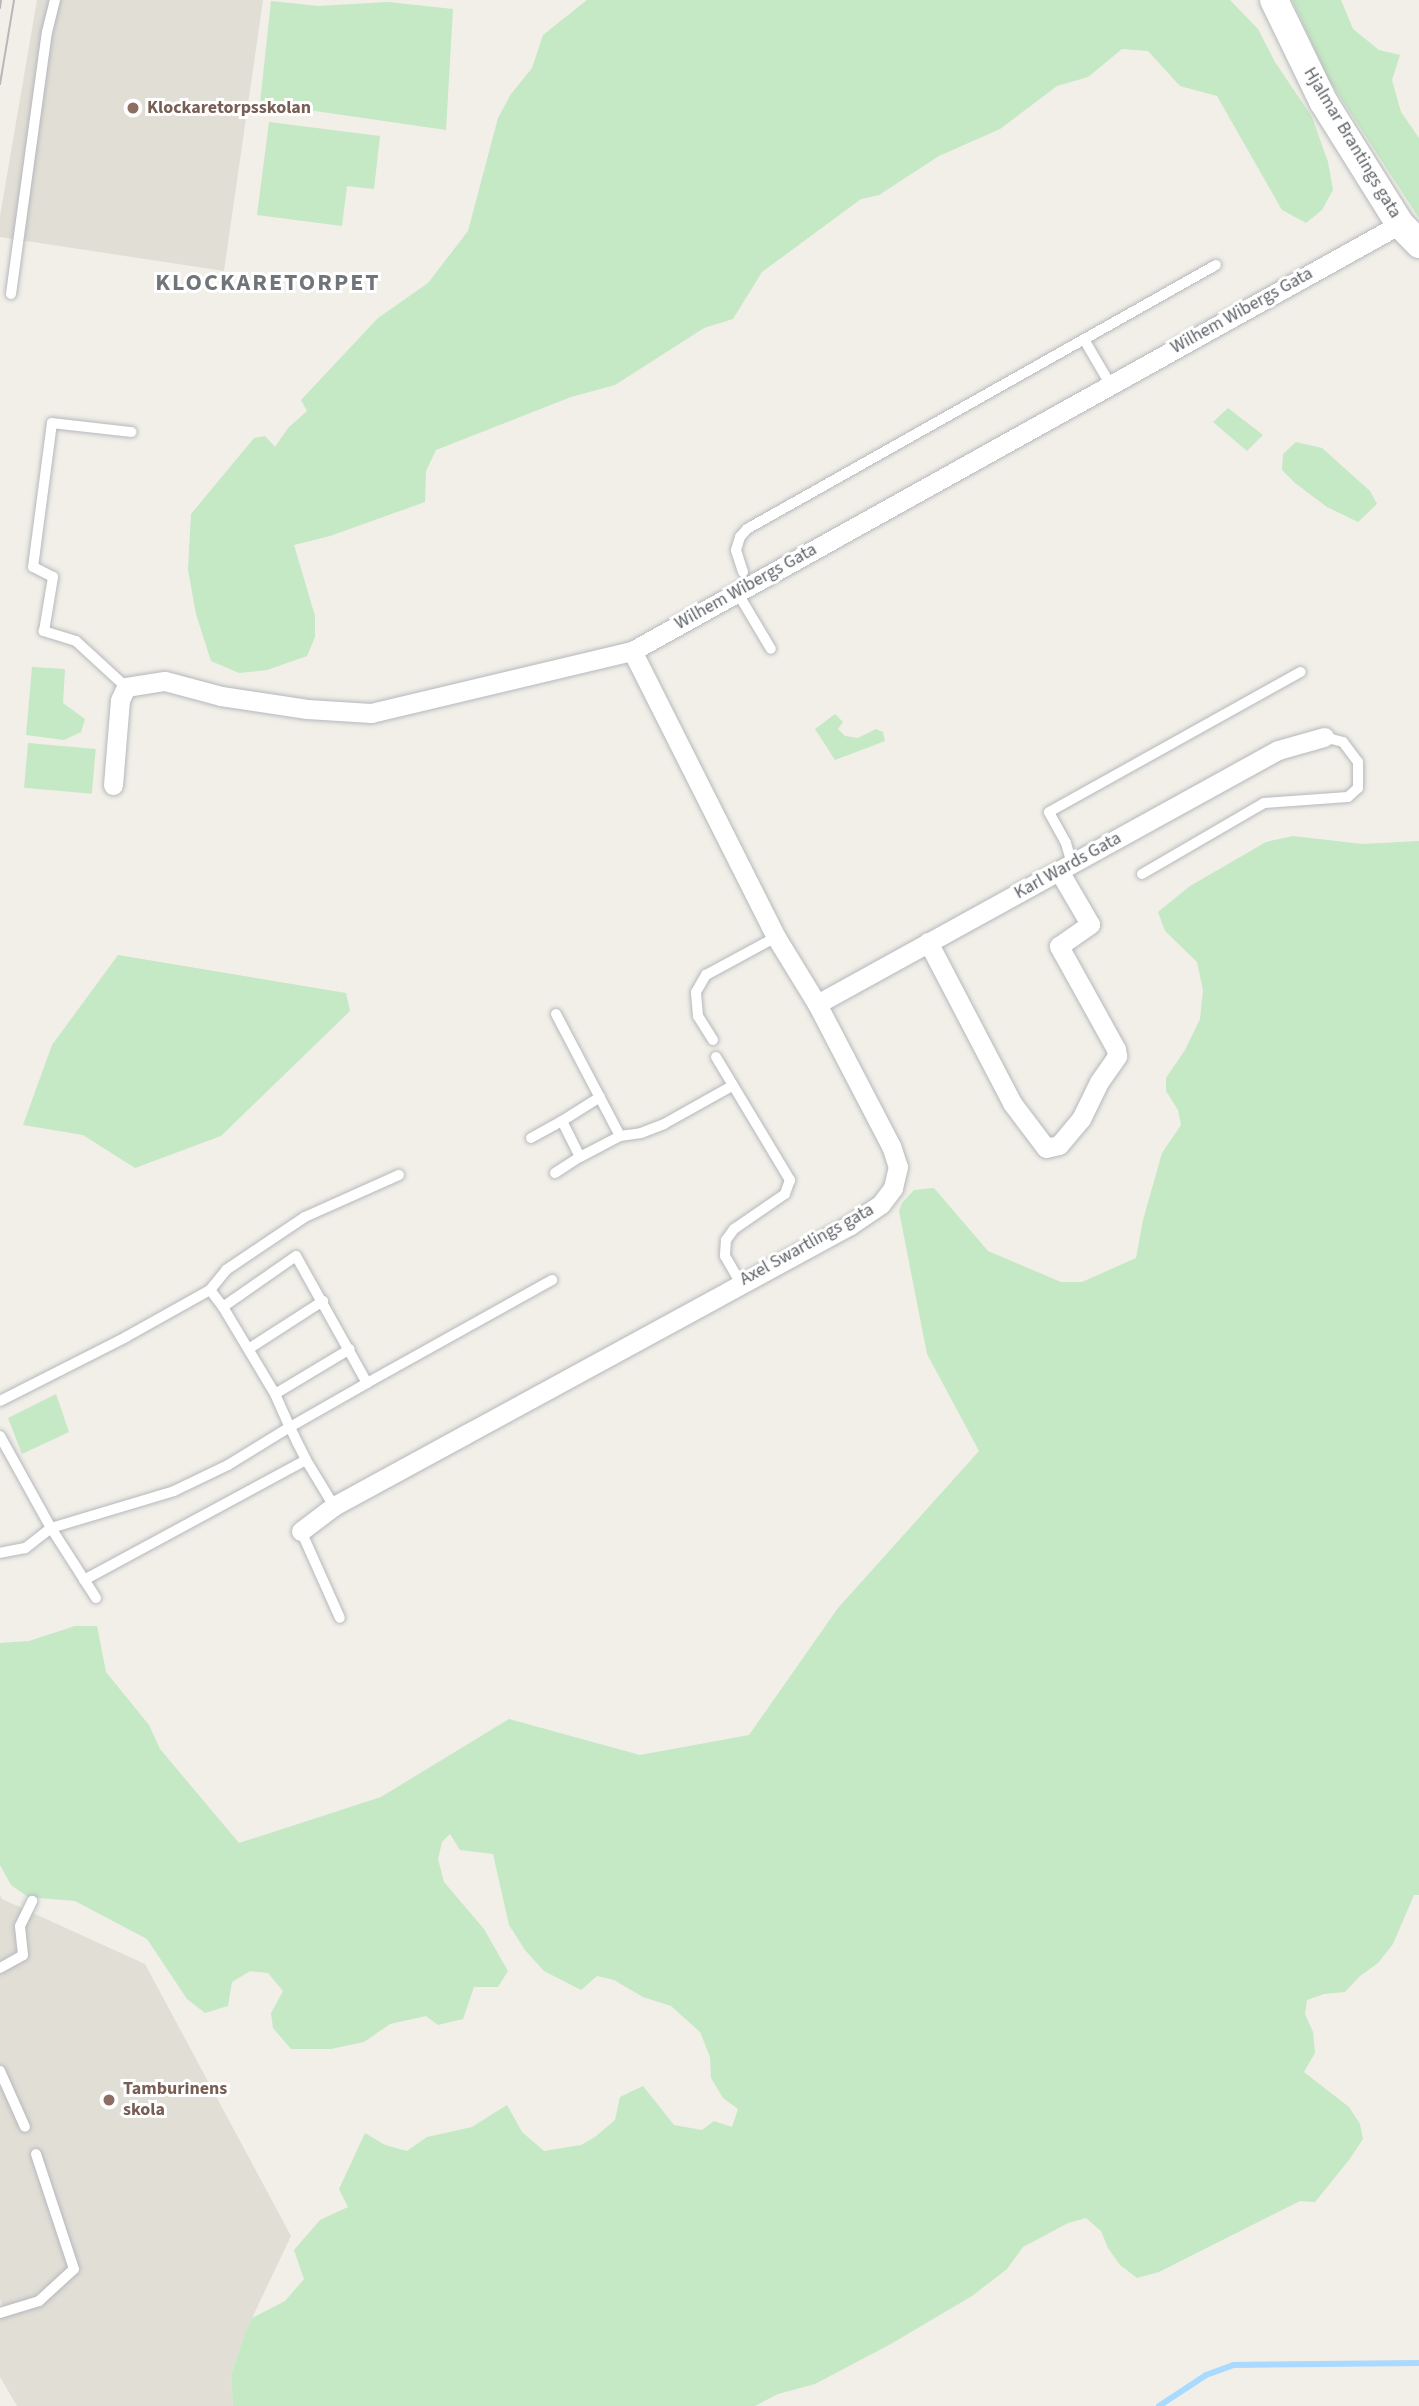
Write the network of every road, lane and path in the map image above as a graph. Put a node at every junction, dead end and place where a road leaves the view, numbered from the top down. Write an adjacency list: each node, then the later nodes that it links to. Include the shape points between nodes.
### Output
1 (55, 0): 6 (lane)
2 (1274, 0): 3 (street, Hjalmar Brantings gata, via 1323,101)
3 (1400, 224): 4 (street, Hjalmar Brantings gata); 8 (street, Wilhem Wibergs Gata)
4 (1419, 244)
5 (1216, 265): 7 (lane)
6 (11, 294)
7 (1085, 341): 8 (lane); 10 (lane, via 747,529 736,550)
8 (1110, 384): 11 (street, Wilhem Wibergs Gata)
9 (131, 432): 15 (lane, via 52,423 33,567 53,577 44,631 76,641)
10 (743, 572)
11 (737, 592): 12 (lane); 13 (street, Wilhem Wibergs Gata)
12 (771, 649)
13 (632, 651): 15 (street, Wilhem Wibergs Gata, via 371,713 233,698 165,681); 20 (street, Axel Swartlings gata)
14 (1301, 672): 18 (lane, via 1049,812 1066,843)
15 (126, 687): 17 (street, via 120,700)
16 (1324, 737): 18 (street, Karl Wards Gata, via 1278,750); 19 (lane, via 1343,742 1358,762 1358,788 1348,797 1264,803)
17 (113, 785)
18 (1066, 867): 21 (street, Karl Wards Gata); 21 (street, via 1090,924 1059,946 1117,1056 1082,1119 1059,1145 1046,1147 1012,1103)
19 (1142, 874)
20 (776, 937): 22 (street, Axel Swartlings gata); 24 (lane, via 706,975 696,992 698,1016)
21 (928, 942): 22 (street, Karl Wards Gata)
22 (817, 1004): 35 (street, Axel Swartlings gata, via 891,1146 898,1167 893,1188 881,1204 849,1225)
23 (556, 1014): 27 (lane)
24 (713, 1040)
25 (716, 1057): 26 (lane)
26 (732, 1086): 29 (lane, via 664,1124); 35 (lane, via 790,1180 785,1194 734,1229 726,1240 725,1256)
27 (600, 1097): 28 (lane); 29 (lane)
28 (562, 1121): 30 (lane); 31 (lane)
29 (620, 1136): 31 (lane)
30 (531, 1138)
31 (580, 1157): 32 (lane)
32 (555, 1173)
33 (399, 1175): 36 (lane, via 281,1231 226,1270)
34 (552, 1280): 41 (lane)
35 (740, 1282): 47 (street, Axel Swartlings gata)
36 (210, 1290): 38 (lane); 43 (lane)
37 (323, 1301): 38 (lane, via 296,1255); 39 (lane); 40 (lane)
38 (223, 1307): 39 (lane)
39 (250, 1348): 42 (lane)
40 (350, 1349): 41 (lane); 42 (lane)
41 (366, 1383): 44 (lane)
42 (275, 1394): 44 (lane)
43 (0, 1401)
44 (290, 1427): 46 (lane); 48 (lane, via 174,1491)
45 (0, 1436): 48 (lane)
46 (306, 1460): 47 (lane); 51 (lane)
47 (334, 1506): 49 (street, Axel Swartlings gata)
48 (51, 1528): 50 (lane, via 25,1548); 51 (lane)
49 (301, 1531): 53 (lane)
50 (0, 1553)
51 (85, 1580): 52 (lane)
52 (96, 1598)
53 (340, 1618)
54 (32, 1901): 55 (lane, via 20,1926 23,1955)
55 (0, 1968)
56 (0, 2071): 57 (lane)
57 (25, 2127)
58 (36, 2154): 59 (lane, via 74,2269 39,2301)
59 (0, 2313)

